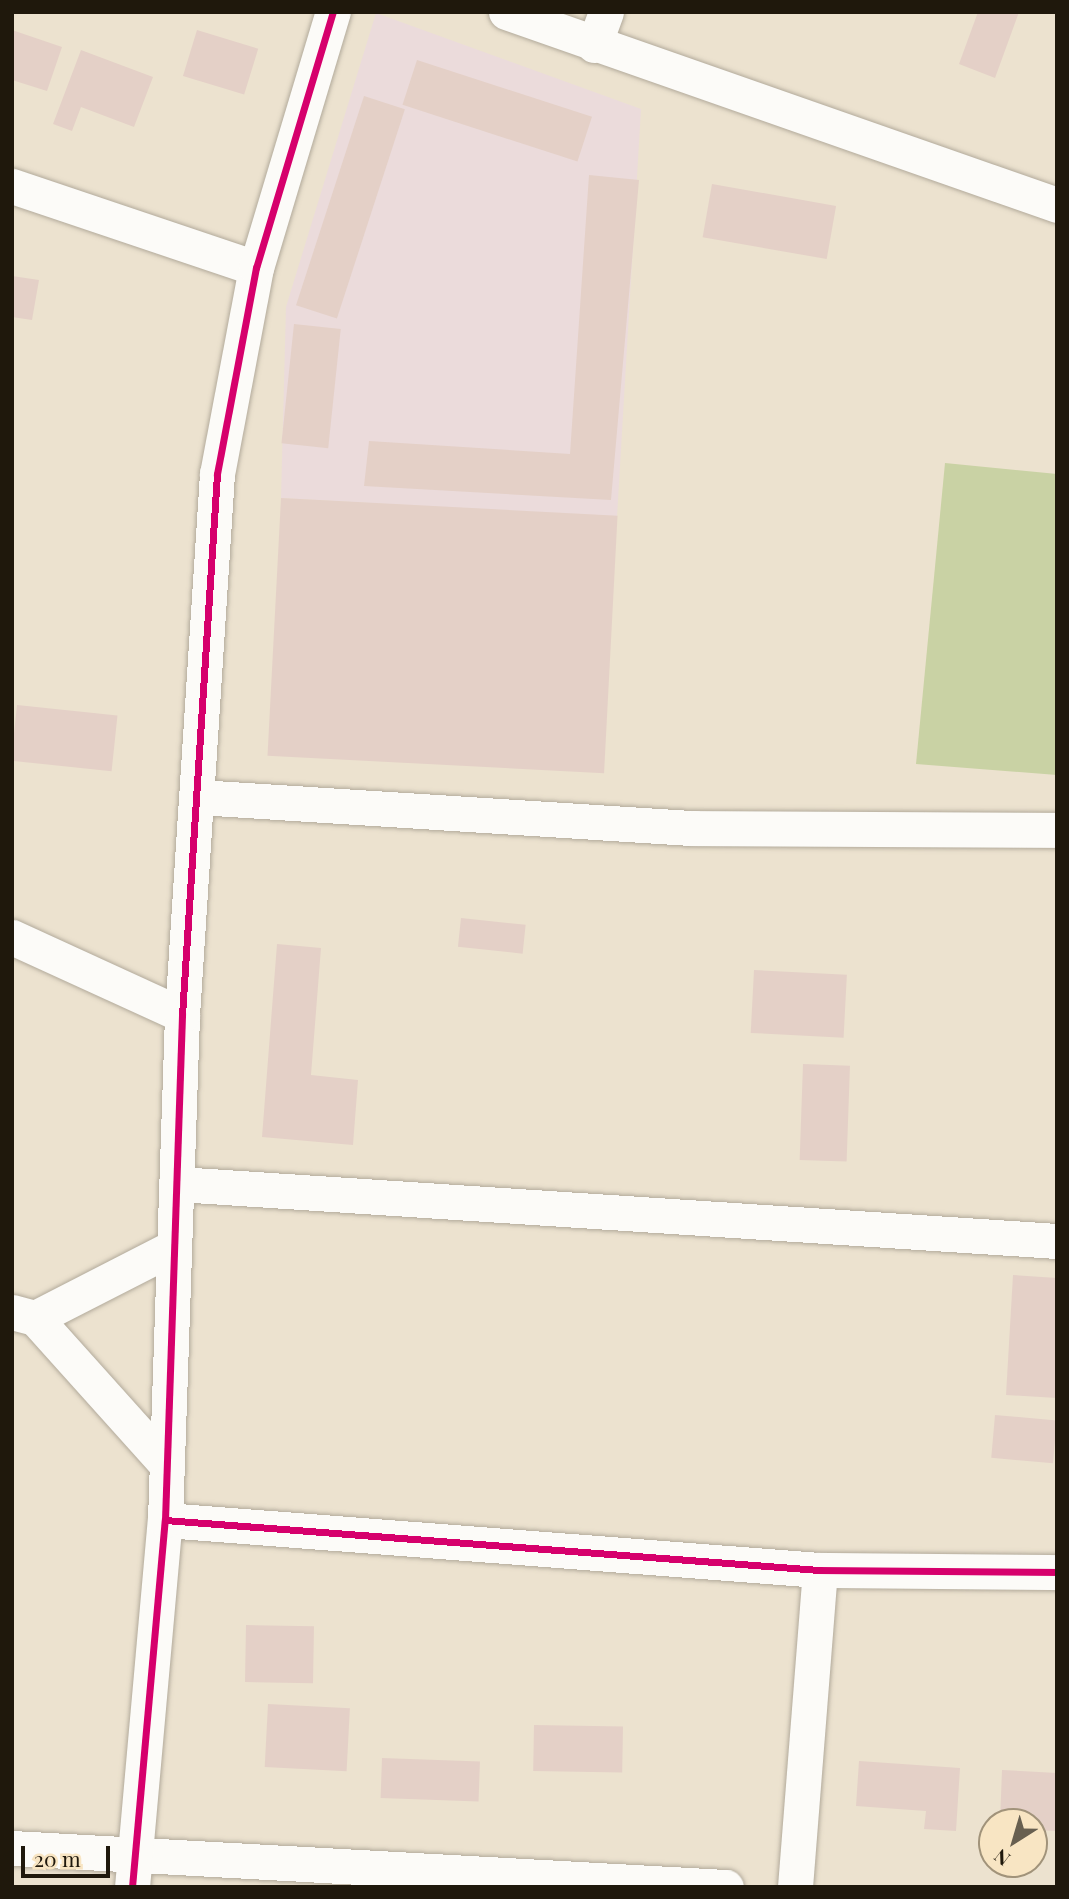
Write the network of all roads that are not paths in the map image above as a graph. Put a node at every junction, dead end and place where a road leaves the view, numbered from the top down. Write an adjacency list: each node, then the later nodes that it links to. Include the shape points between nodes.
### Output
1 (333, 12): 7 (street)
2 (506, 12): 4 (street)
3 (606, 12): 4 (street)
4 (594, 45): 6 (street)
5 (12, 186): 7 (street)
6 (1057, 205)
7 (256, 268): 8 (street, via 217,474)
8 (198, 797): 9 (street, via 694,828); 11 (street)
9 (1057, 830)
10 (12, 937): 11 (street)
11 (182, 1015): 12 (street)
12 (178, 1184): 13 (street); 14 (street)
13 (1057, 1241)
14 (174, 1247): 15 (street); 16 (street)
15 (24, 1315): 16 (street)
16 (166, 1464): 17 (street)
17 (165, 1520): 18 (street); 21 (street)
18 (820, 1570): 19 (street); 23 (street)
19 (1057, 1572)
20 (12, 1848): 21 (street)
21 (134, 1871): 22 (street)
22 (726, 1887)
23 (795, 1887)

